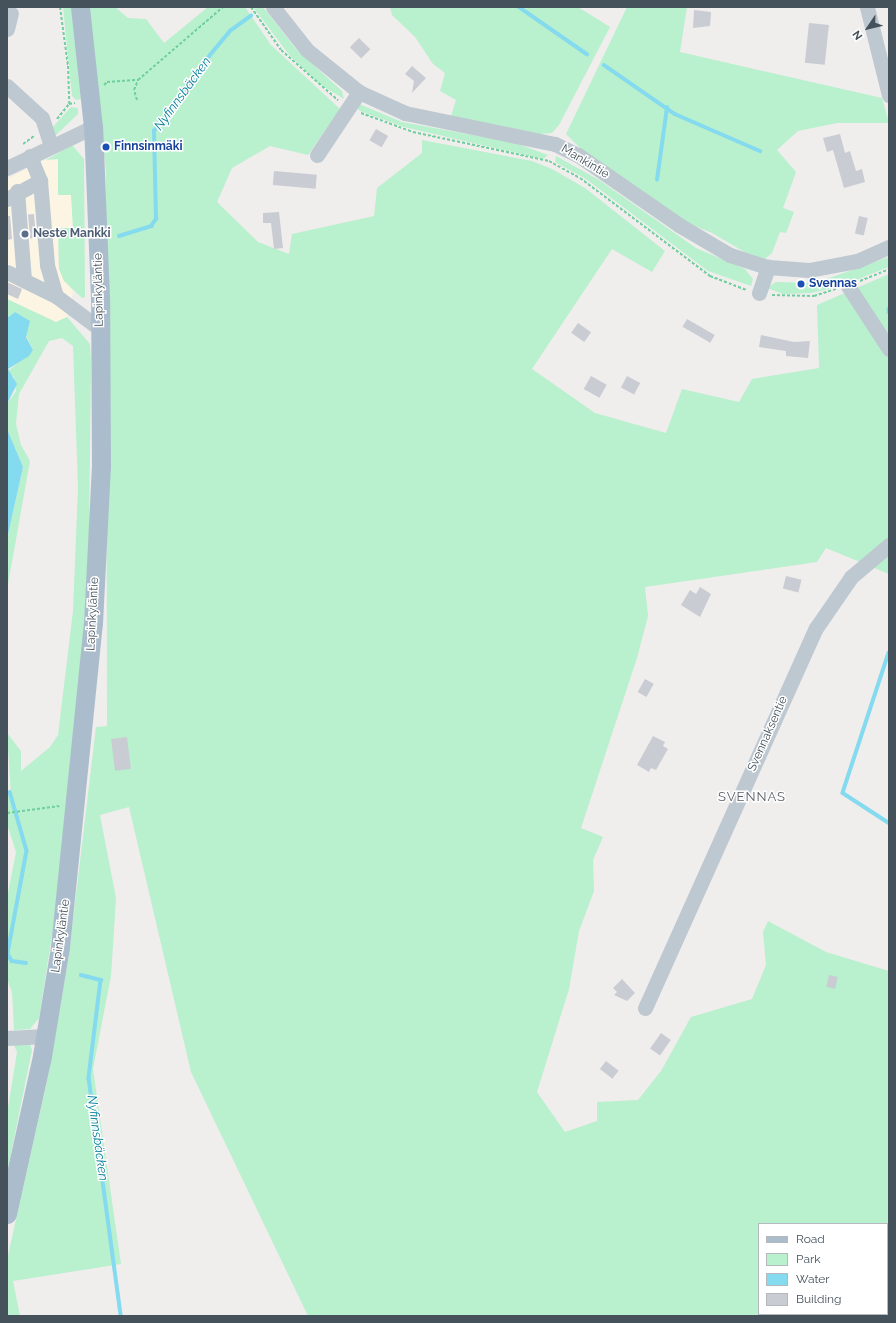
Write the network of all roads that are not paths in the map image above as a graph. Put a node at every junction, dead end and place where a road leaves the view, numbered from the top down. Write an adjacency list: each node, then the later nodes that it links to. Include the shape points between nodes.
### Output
1 (80, 7): 9 (main road, Lapinkyläntie)
2 (273, 7): 7 (street, Mankintie, via 307,50)
3 (868, 7): 8 (street)
4 (11, 13): 5 (street)
5 (7, 29)
6 (7, 86): 10 (street, via 42,118)
7 (359, 92): 11 (street); 17 (street, Mankintie, via 406,113 555,144 583,159 707,243)
8 (889, 95)
9 (93, 127): 10 (street); 23 (main road, Lapinkyläntie)
10 (51, 145): 12 (street)
11 (317, 155)
12 (30, 156): 13 (street); 14 (street)
13 (7, 168)
14 (40, 182): 15 (street); 22 (street, via 47,265)
15 (12, 195): 19 (street)
16 (889, 247): 17 (street, Mankintie, via 832,267 810,270)
17 (768, 267): 21 (street)
18 (7, 272): 19 (street)
19 (24, 280): 22 (street)
20 (848, 286): 24 (street)
21 (759, 293)
22 (56, 296): 23 (street)
23 (100, 329): 27 (main road, Lapinkyläntie, via 101,466 89,690 77,807)
24 (889, 349)
25 (889, 545): 26 (street, Svennaksentie, via 851,577 816,628)
26 (645, 1008)
27 (45, 1036): 28 (street); 29 (main road, Lapinkyläntie)
28 (7, 1038)
29 (7, 1214)

